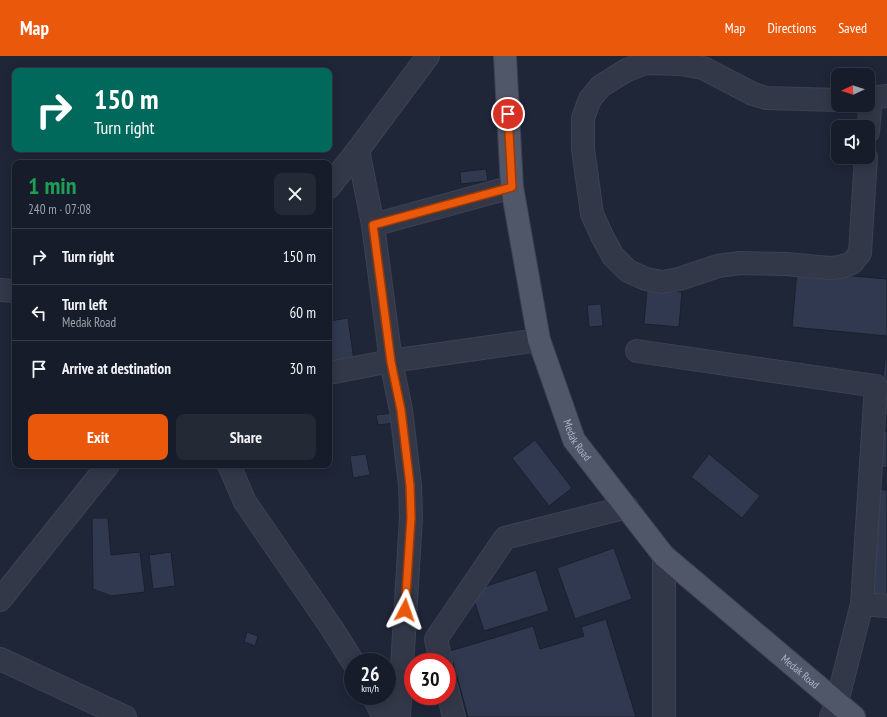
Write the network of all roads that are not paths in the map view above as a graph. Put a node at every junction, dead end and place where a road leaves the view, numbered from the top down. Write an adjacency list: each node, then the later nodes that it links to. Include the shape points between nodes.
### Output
1 (428, 56): 4 (street)
2 (505, 56): 7 (main road, Medak Road)
3 (831, 100): 5 (street, via 766,98 703,68 681,64 645,63 626,70 601,86 590,99 583,118 583,149 592,214 602,236 613,256 628,271 646,279 662,282 718,266 740,263 840,267 852,263 860,253)
4 (358, 150): 6 (street); 8 (street)
5 (866, 164)
6 (332, 183)
7 (512, 187): 8 (street); 11 (main road, Medak Road)
8 (373, 225): 13 (street)
9 (0, 290): 10 (street)
10 (12, 292)
11 (539, 340): 13 (street); 17 (main road, Medak Road, via 574,440)
12 (637, 351): 20 (street, via 876,386)
13 (391, 362): 14 (street); 30 (street, via 401,410 410,485 411,518)
14 (332, 372)
15 (106, 468): 19 (street)
16 (230, 468): 22 (street, via 245,502)
17 (627, 507): 18 (main road, Medak Road); 23 (street, via 505,538 436,639)
18 (664, 556): 27 (main road, Medak Road); 32 (street)
19 (0, 600)
20 (862, 604): 21 (street); 27 (street)
21 (887, 606)
22 (348, 653)
23 (439, 653)
24 (0, 659): 28 (street)
25 (378, 705): 29 (street)
26 (451, 705): 31 (street)
27 (834, 709): 33 (main road, Medak Road)
28 (124, 717)
29 (384, 717)
30 (399, 717)
31 (454, 717)
32 (664, 717)
33 (854, 717)

